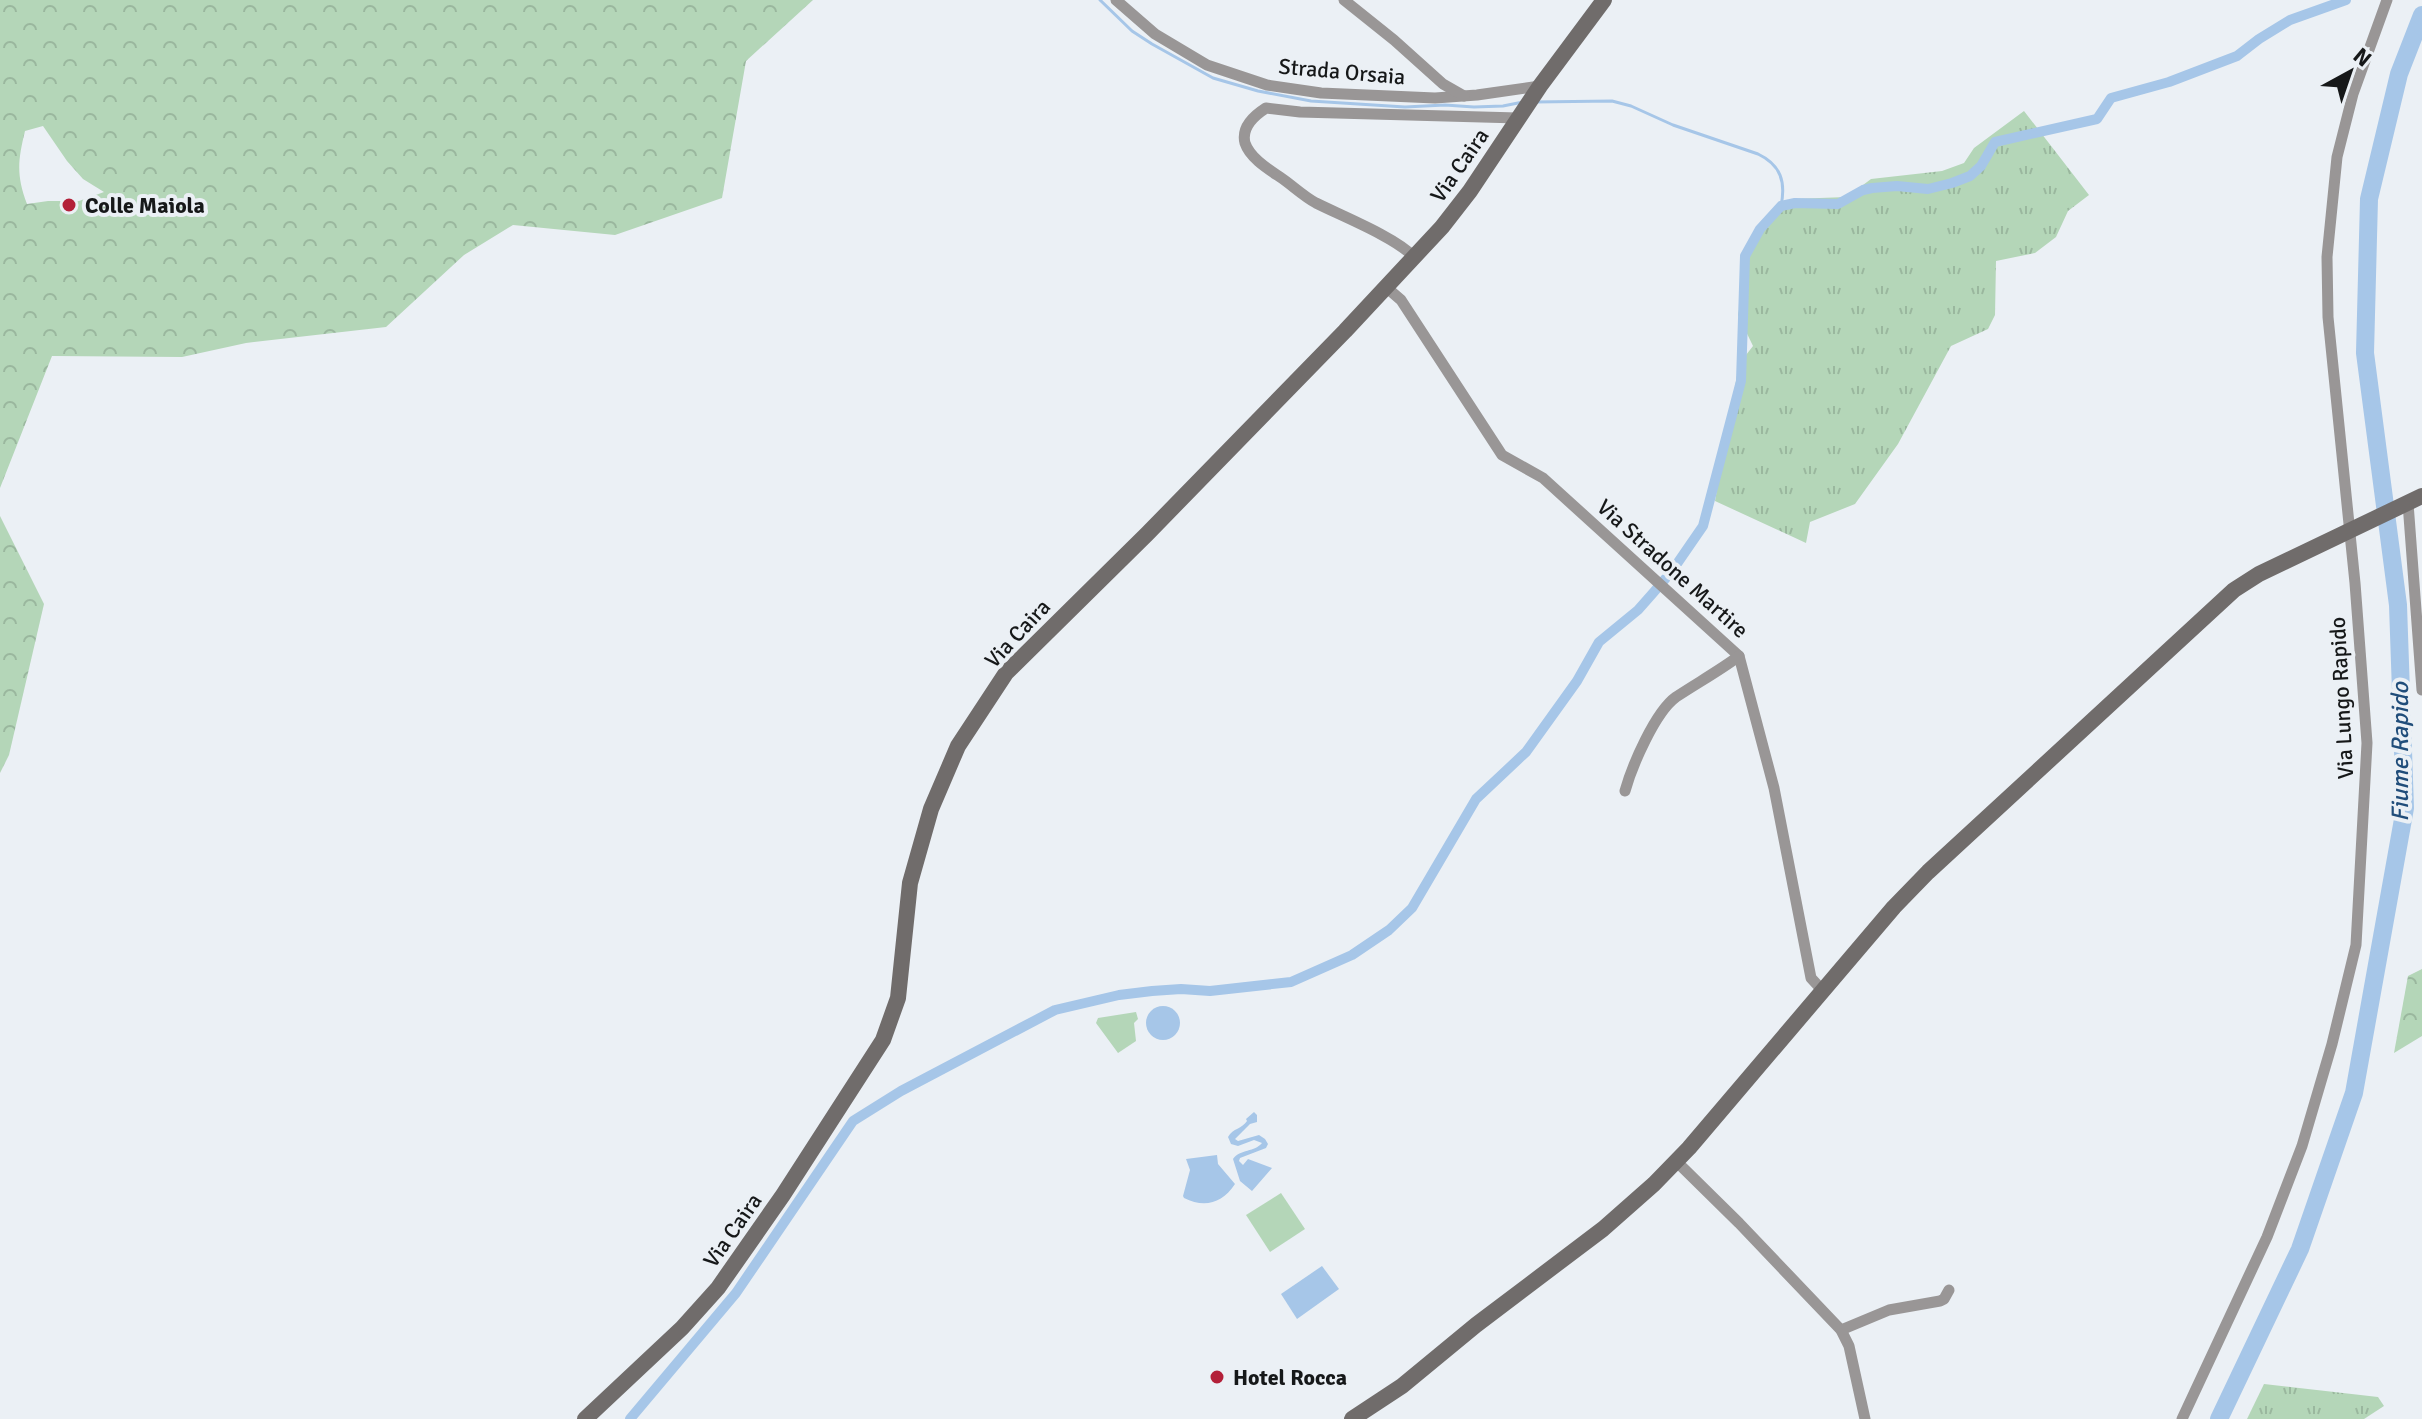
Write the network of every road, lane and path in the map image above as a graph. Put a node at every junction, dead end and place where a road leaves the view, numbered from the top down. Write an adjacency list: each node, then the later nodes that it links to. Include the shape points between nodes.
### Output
1 (1116, 0): 6 (street, Strada Orsaia, via 1155,34 1207,65 1267,85 1321,93)
2 (1344, 0): 6 (street)
3 (1604, 0): 5 (street, Via Caira)
4 (2387, 0): 11 (street, Via Lungo Rapido, via 2337,157 2327,257 2328,317)
5 (1540, 86): 6 (street, Strada Orsaia); 7 (street, Via Caira)
6 (1464, 96)
7 (1518, 118): 8 (street, Via Caira, via 1470,191); 8 (street, via 1266,108 1251,121 1245,141 1261,163 1311,200)
8 (1414, 257): 9 (street, Via Caira)
9 (1386, 287): 12 (street, Via Stradone Martire, via 1401,300 1502,455 1543,478); 19 (street, Via Caira, via 1006,673 958,746 931,809 910,883 898,998 883,1040 718,1288)
10 (2408, 503): 11 (street); 13 (street)
11 (2352, 529): 15 (street, via 2234,590 1928,872); 22 (street, Via Lungo Rapido, via 2367,743 2356,945 2302,1146 2267,1237)
12 (1739, 656): 14 (street, via 1673,699 1655,722); 15 (street, Via Stradone Martire, via 1774,788 1811,978)
13 (2422, 690)
14 (1625, 791)
15 (1823, 991): 16 (street)
16 (1676, 1161): 18 (street); 20 (street, via 1603,1229)
17 (1949, 1290): 18 (street, via 1940,1301 1889,1310)
18 (1841, 1330): 21 (street)
19 (585, 1419)
20 (1352, 1419)
21 (1865, 1419)
22 (2182, 1419)

